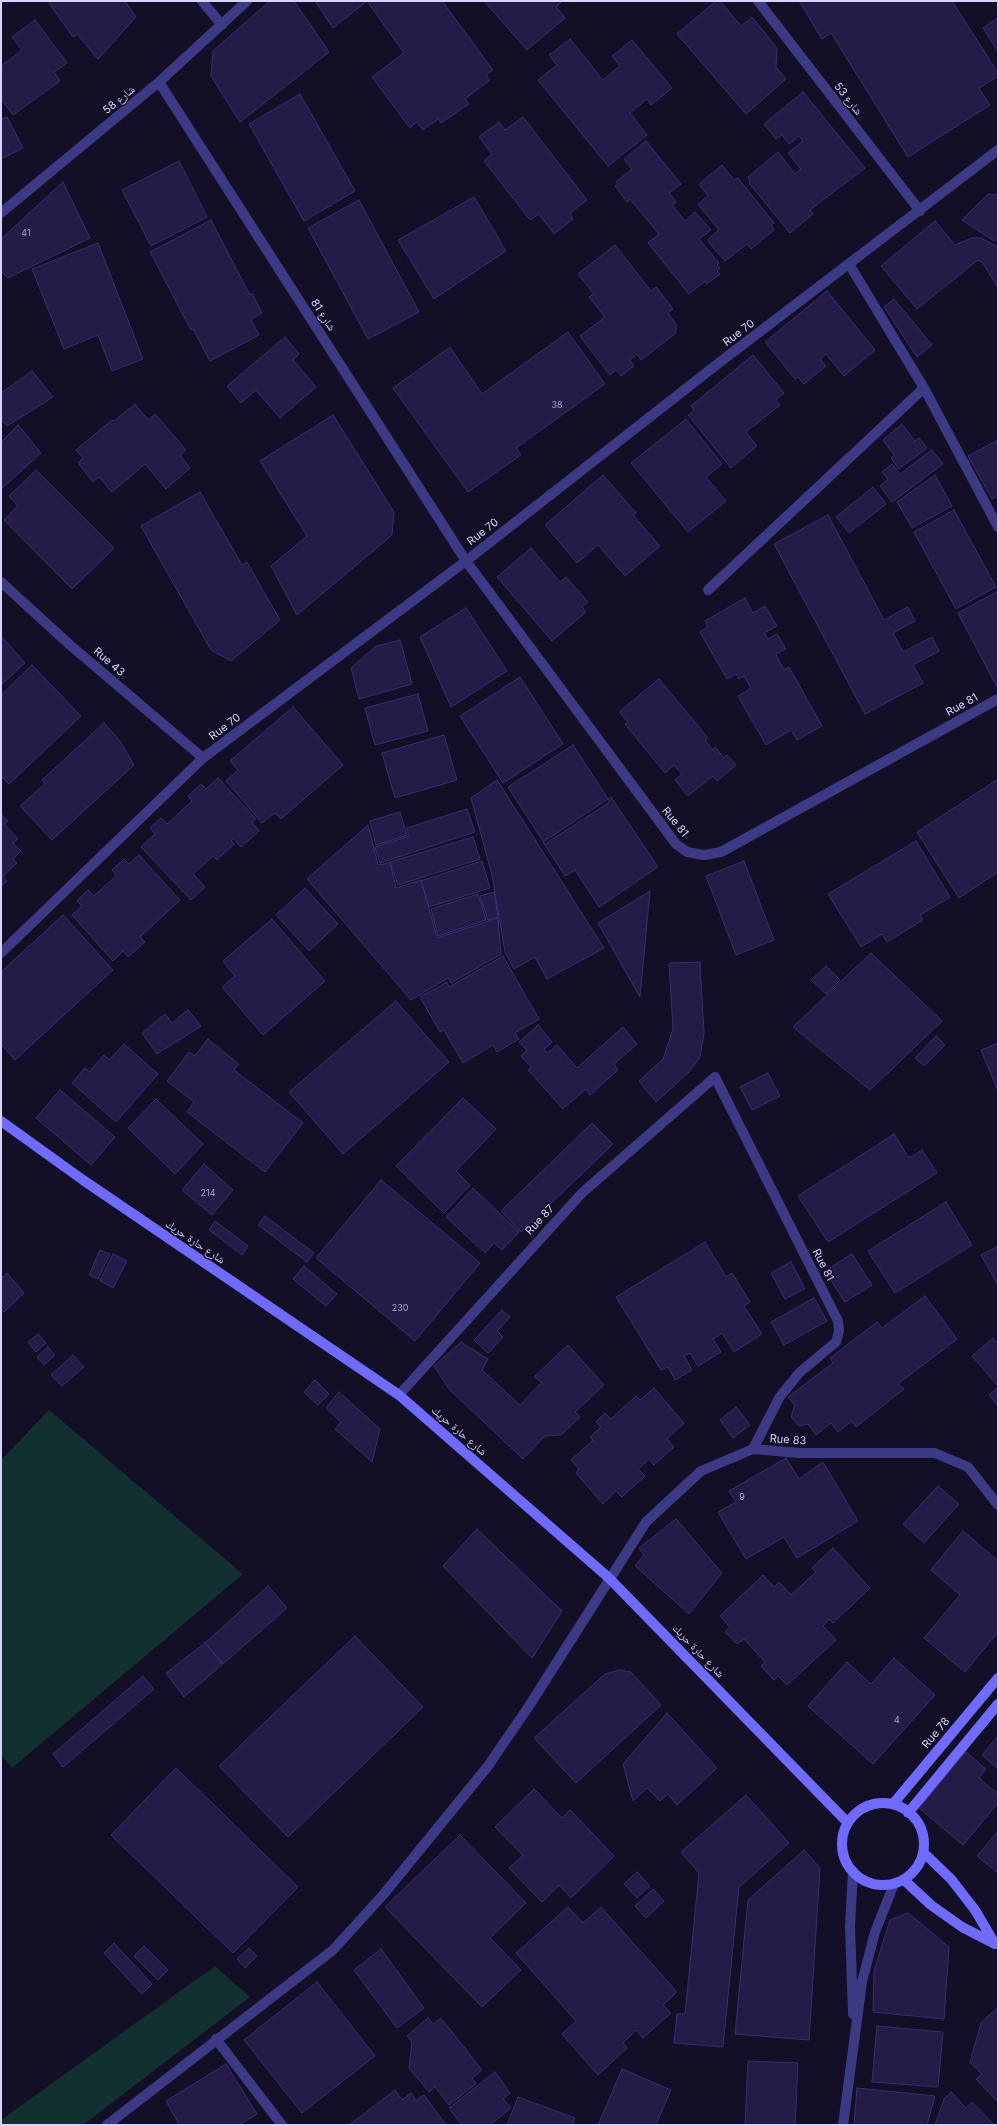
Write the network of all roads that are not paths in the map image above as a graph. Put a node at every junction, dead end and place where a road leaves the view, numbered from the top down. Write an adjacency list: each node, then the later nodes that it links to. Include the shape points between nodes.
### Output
1 (202, 1): 4 (street)
2 (247, 1): 4 (street, شارع 58)
3 (758, 1): 7 (street, شارع 53)
4 (222, 25): 5 (street, شارع 58)
5 (159, 82): 8 (street, شارع 58); 12 (street, شارع 81)
6 (998, 150): 7 (street, Rue 70)
7 (920, 211): 9 (street, Rue 70)
8 (1, 213)
9 (849, 264): 10 (street); 12 (street, Rue 70)
10 (924, 388): 11 (street); 14 (street)
11 (998, 527)
12 (466, 561): 15 (street, Rue 81, via 676,844 687,852 704,855 721,852); 16 (street, Rue 70)
13 (1, 582): 16 (street, Rue 43, via 70,645)
14 (708, 590)
15 (998, 699)
16 (203, 758): 17 (street, Rue 70)
17 (1, 953)
18 (715, 1077): 20 (street, Rue 87, via 582,1193); 21 (street, Rue 81, via 838,1321 836,1342 799,1373 779,1398)
19 (1, 1122): 20 (street, شارع حارة حريك)
20 (399, 1395): 23 (street, شارع حارة حريك)
21 (753, 1449): 22 (street, Rue 83, via 799,1453 935,1453 968,1467); 23 (street, Rue 83, via 700,1471 646,1522)
22 (998, 1505)
23 (609, 1578): 28 (street, شارع حارة حريك); 35 (street, Rue 83, via 529,1706 488,1766 383,1895 333,1950)
24 (998, 1678): 26 (street, Rue 78)
25 (998, 1704): 27 (street)
26 (893, 1804): 27 (street); 28 (street, via 867,1807 856,1813)
27 (908, 1813): 29 (street, via 919,1826 925,1840)
28 (848, 1823): 30 (street, via 844,1834 843,1854)
29 (924, 1853): 31 (street, via 920,1864); 33 (street, via 956,1886)
30 (853, 1871): 32 (street, via 872,1884); 34 (street, via 850,1972)
31 (904, 1880): 32 (street); 33 (street, via 931,1905 962,1927)
32 (894, 1884): 34 (street, via 875,1932 863,1975)
33 (997, 1945)
34 (854, 2034): 38 (street)
35 (216, 2039): 36 (street, Rue 83); 37 (street)
36 (107, 2125)
37 (282, 2125)
38 (843, 2125)

